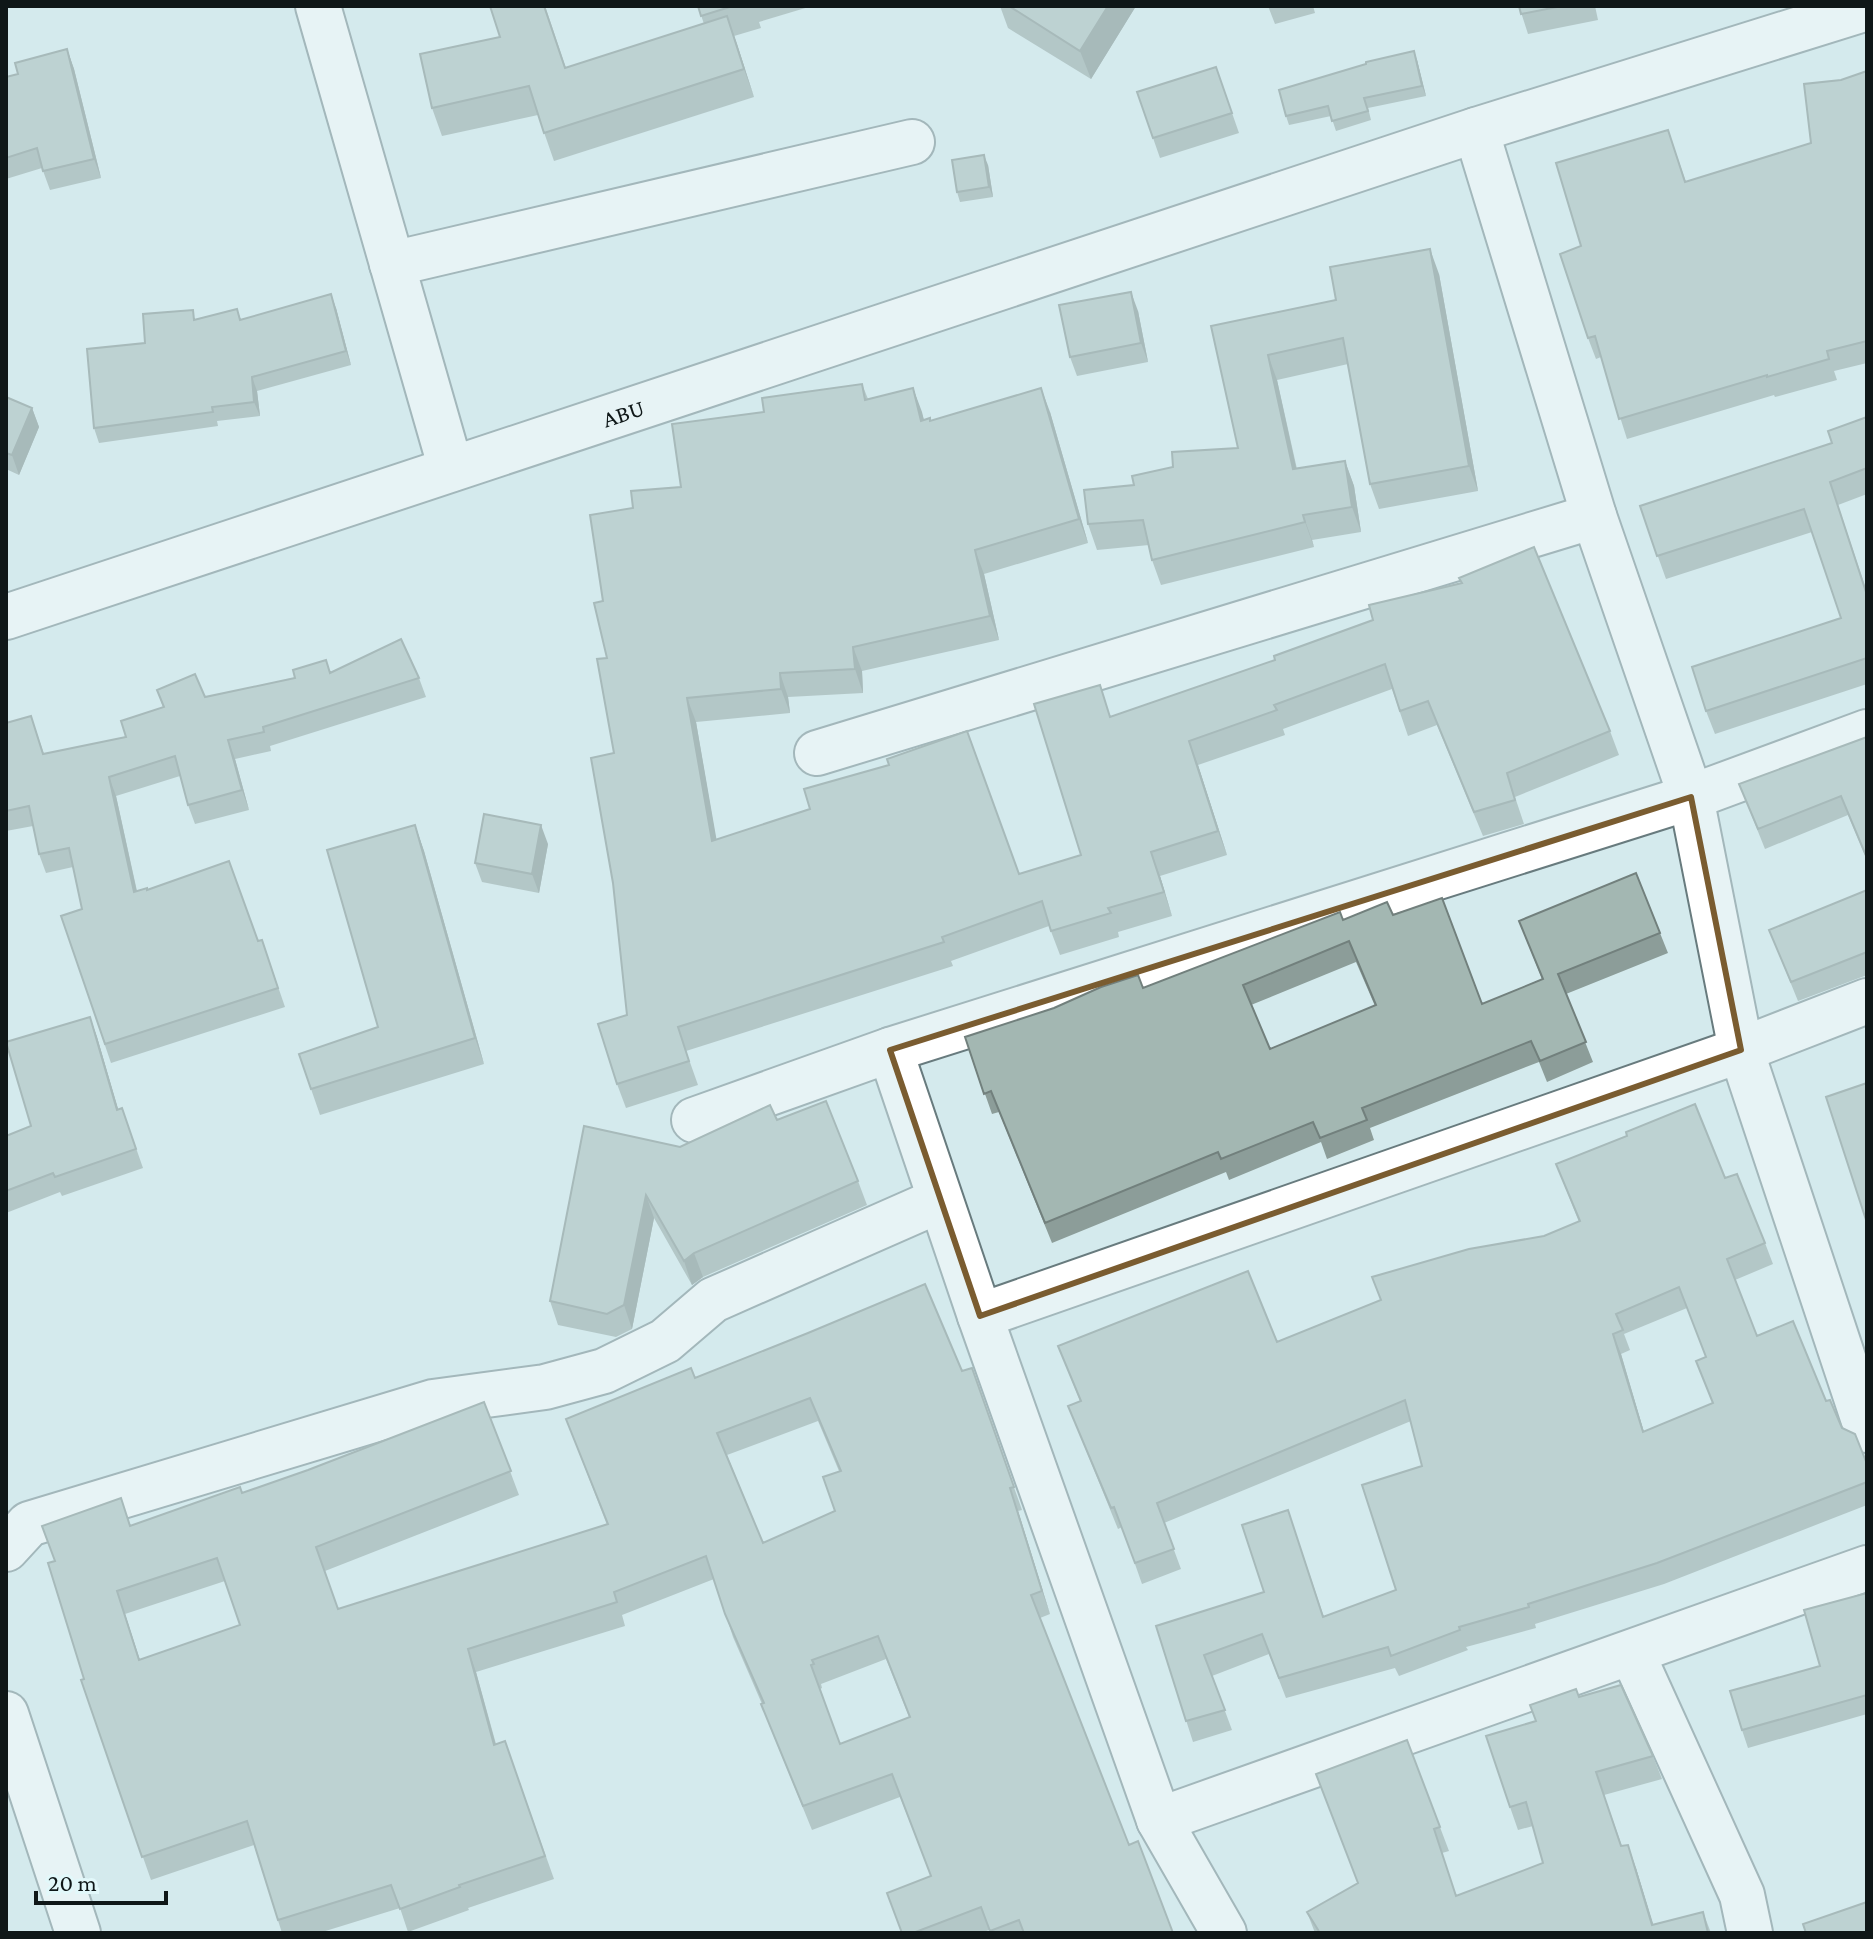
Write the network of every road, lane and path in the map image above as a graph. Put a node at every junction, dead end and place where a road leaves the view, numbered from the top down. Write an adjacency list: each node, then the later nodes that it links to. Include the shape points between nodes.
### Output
1 (318, 6): 5 (street)
2 (1867, 8): 3 (street, ABU)
3 (1476, 130): 6 (street, ABU); 7 (street)
4 (912, 142): 5 (street)
5 (392, 264): 6 (street)
6 (451, 469): 8 (street, ABU)
7 (1594, 516): 10 (street); 11 (street)
8 (6, 617)
9 (1867, 732): 11 (street)
10 (817, 753)
11 (1691, 797): 13 (street); 14 (street)
12 (1867, 1001): 14 (street)
13 (890, 1050): 15 (street); 16 (street)
14 (1741, 1050): 17 (street); 18 (street)
15 (694, 1120)
16 (940, 1200): 17 (street); 19 (street, via 713,1300 665,1341 604,1371 545,1387 433,1402 29,1524)
17 (980, 1316): 23 (street)
18 (1867, 1430)
19 (6, 1549)
20 (1867, 1568): 21 (street)
21 (1632, 1653): 23 (street); 26 (street, via 1742,1895)
22 (6, 1714): 24 (street)
23 (1159, 1820): 25 (street)
24 (78, 1933)
25 (1224, 1933)
26 (1750, 1933)

